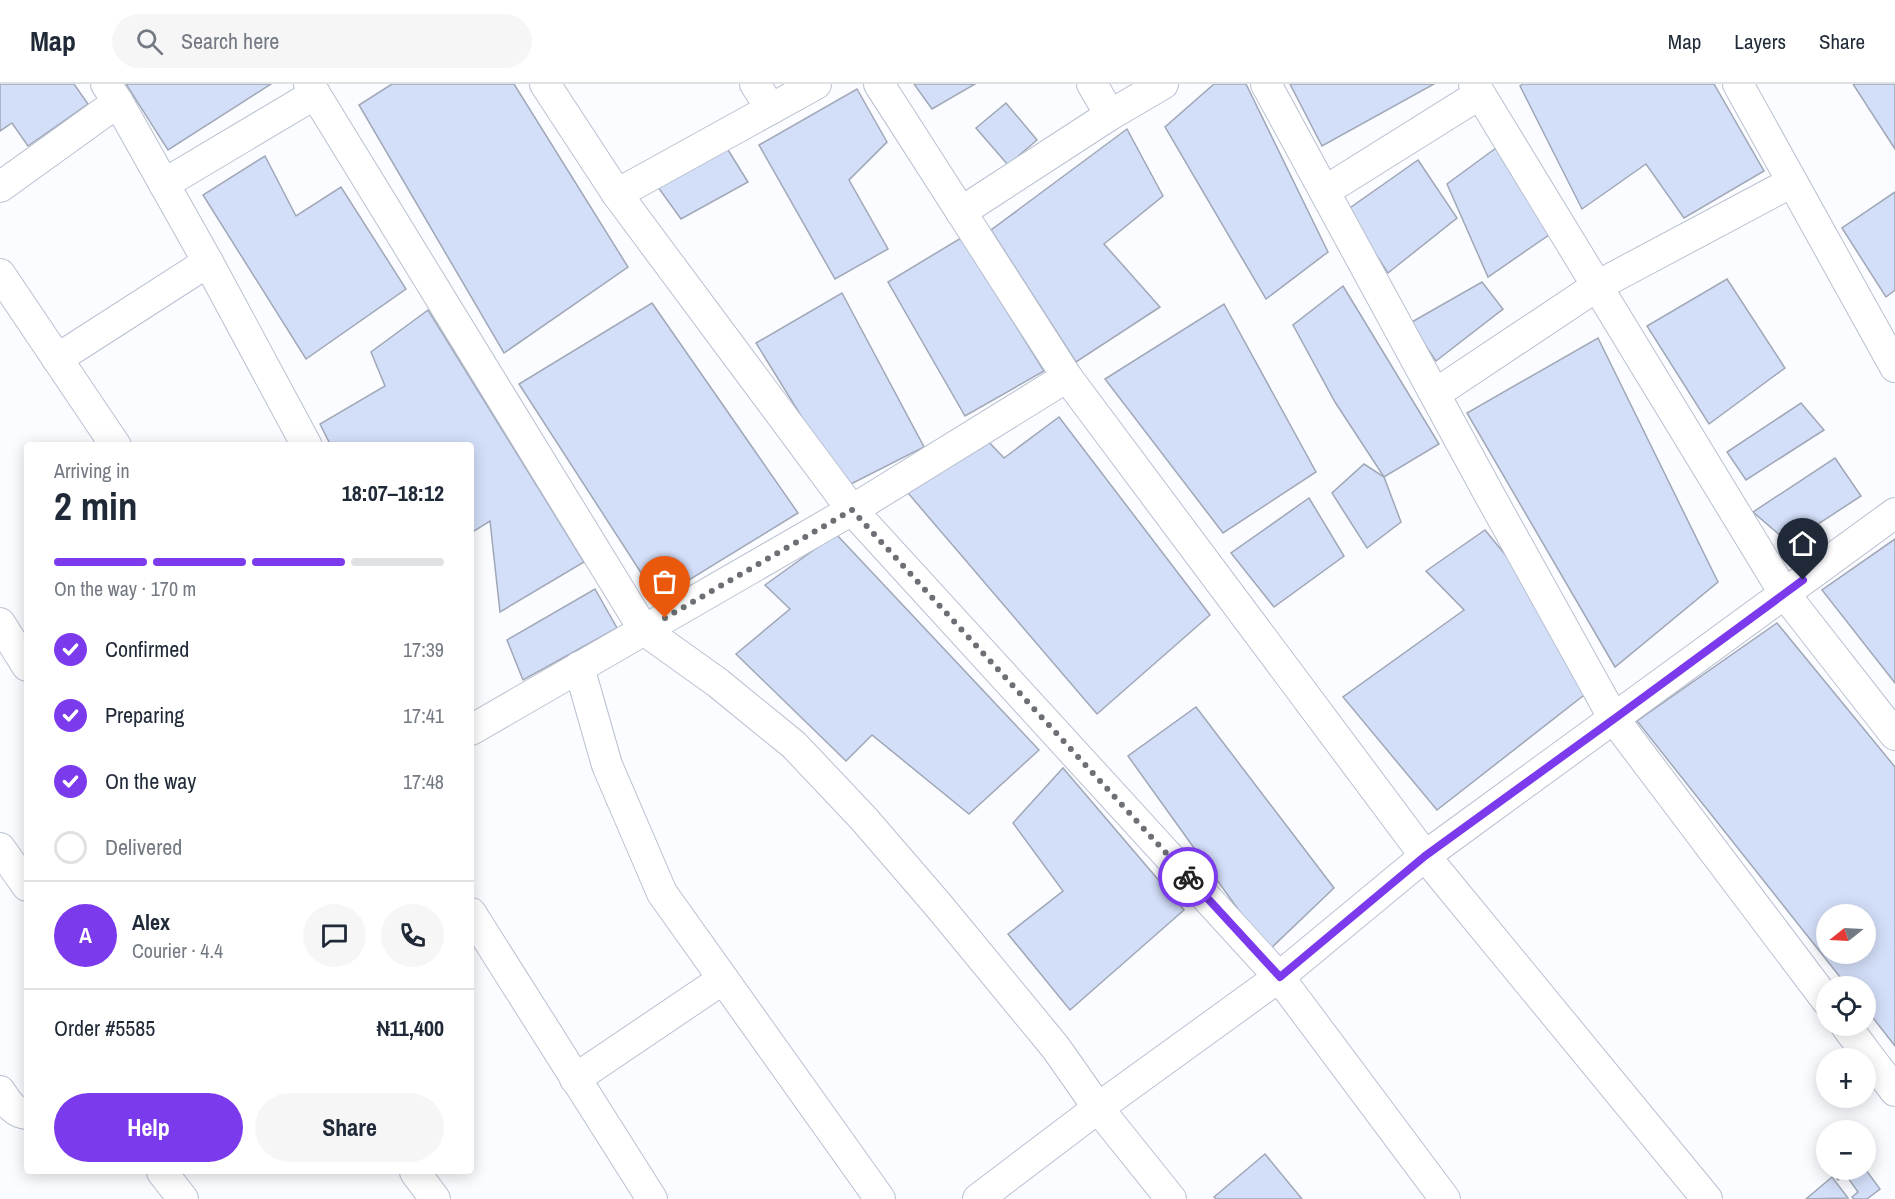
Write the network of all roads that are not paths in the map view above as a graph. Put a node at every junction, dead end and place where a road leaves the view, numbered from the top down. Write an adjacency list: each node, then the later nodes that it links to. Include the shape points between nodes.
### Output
1 (546, 84): 18 (street)
2 (754, 84): 12 (street)
3 (816, 84): 12 (street)
4 (879, 84): 19 (street)
5 (1092, 84): 13 (street)
6 (1163, 84): 13 (street)
7 (1266, 84): 17 (street)
8 (1738, 84): 14 (street)
9 (312, 89): 15 (street); 33 (street)
10 (1477, 89): 17 (street); 22 (street)
11 (112, 93): 15 (street); 16 (street)
12 (771, 109): 18 (street)
13 (1110, 115): 19 (street)
14 (1792, 182): 22 (street); 24 (street)
15 (164, 184): 20 (street)
16 (0, 186)
17 (1325, 191): 26 (street)
18 (617, 194): 29 (street)
19 (961, 212): 25 (street)
20 (208, 262): 23 (street); 28 (street)
21 (0, 274): 23 (street)
22 (1597, 286): 26 (street); 31 (street)
23 (57, 359): 27 (street)
24 (1895, 367)
25 (1067, 377): 29 (street); 40 (street)
26 (1435, 394): 36 (street)
27 (113, 442)
28 (305, 442)
29 (852, 510): 33 (street); 43 (street)
30 (1895, 513): 31 (street)
31 (1784, 593): 36 (street); 38 (street)
32 (0, 623): 34 (street)
33 (644, 630): 35 (street); 50 (street, via 718,683 802,753 939,906 1056,1048)
34 (24, 661)
35 (579, 667): 37 (street); 44 (street, via 608,765 662,893)
36 (1614, 719): 40 (street); 45 (street)
37 (474, 728)
38 (1895, 735)
39 (0, 848): 41 (street)
40 (1425, 856): 43 (street); 61 (street)
41 (24, 882)
42 (474, 918): 47 (street)
43 (1280, 977): 50 (street); 60 (street)
44 (723, 979): 47 (street); 57 (street)
45 (1816, 986)
46 (1854, 1036): 49 (street)
47 (575, 1079): 56 (street)
48 (0, 1091): 51 (street, via 12,1108)
49 (1895, 1091)
50 (1098, 1108): 58 (street); 59 (street)
51 (24, 1114)
52 (164, 1174): 54 (street)
53 (417, 1174): 55 (street)
54 (183, 1199)
55 (435, 1199)
56 (652, 1199)
57 (880, 1199)
58 (978, 1199)
59 (1171, 1199)
60 (1445, 1199)
61 (1707, 1199)

